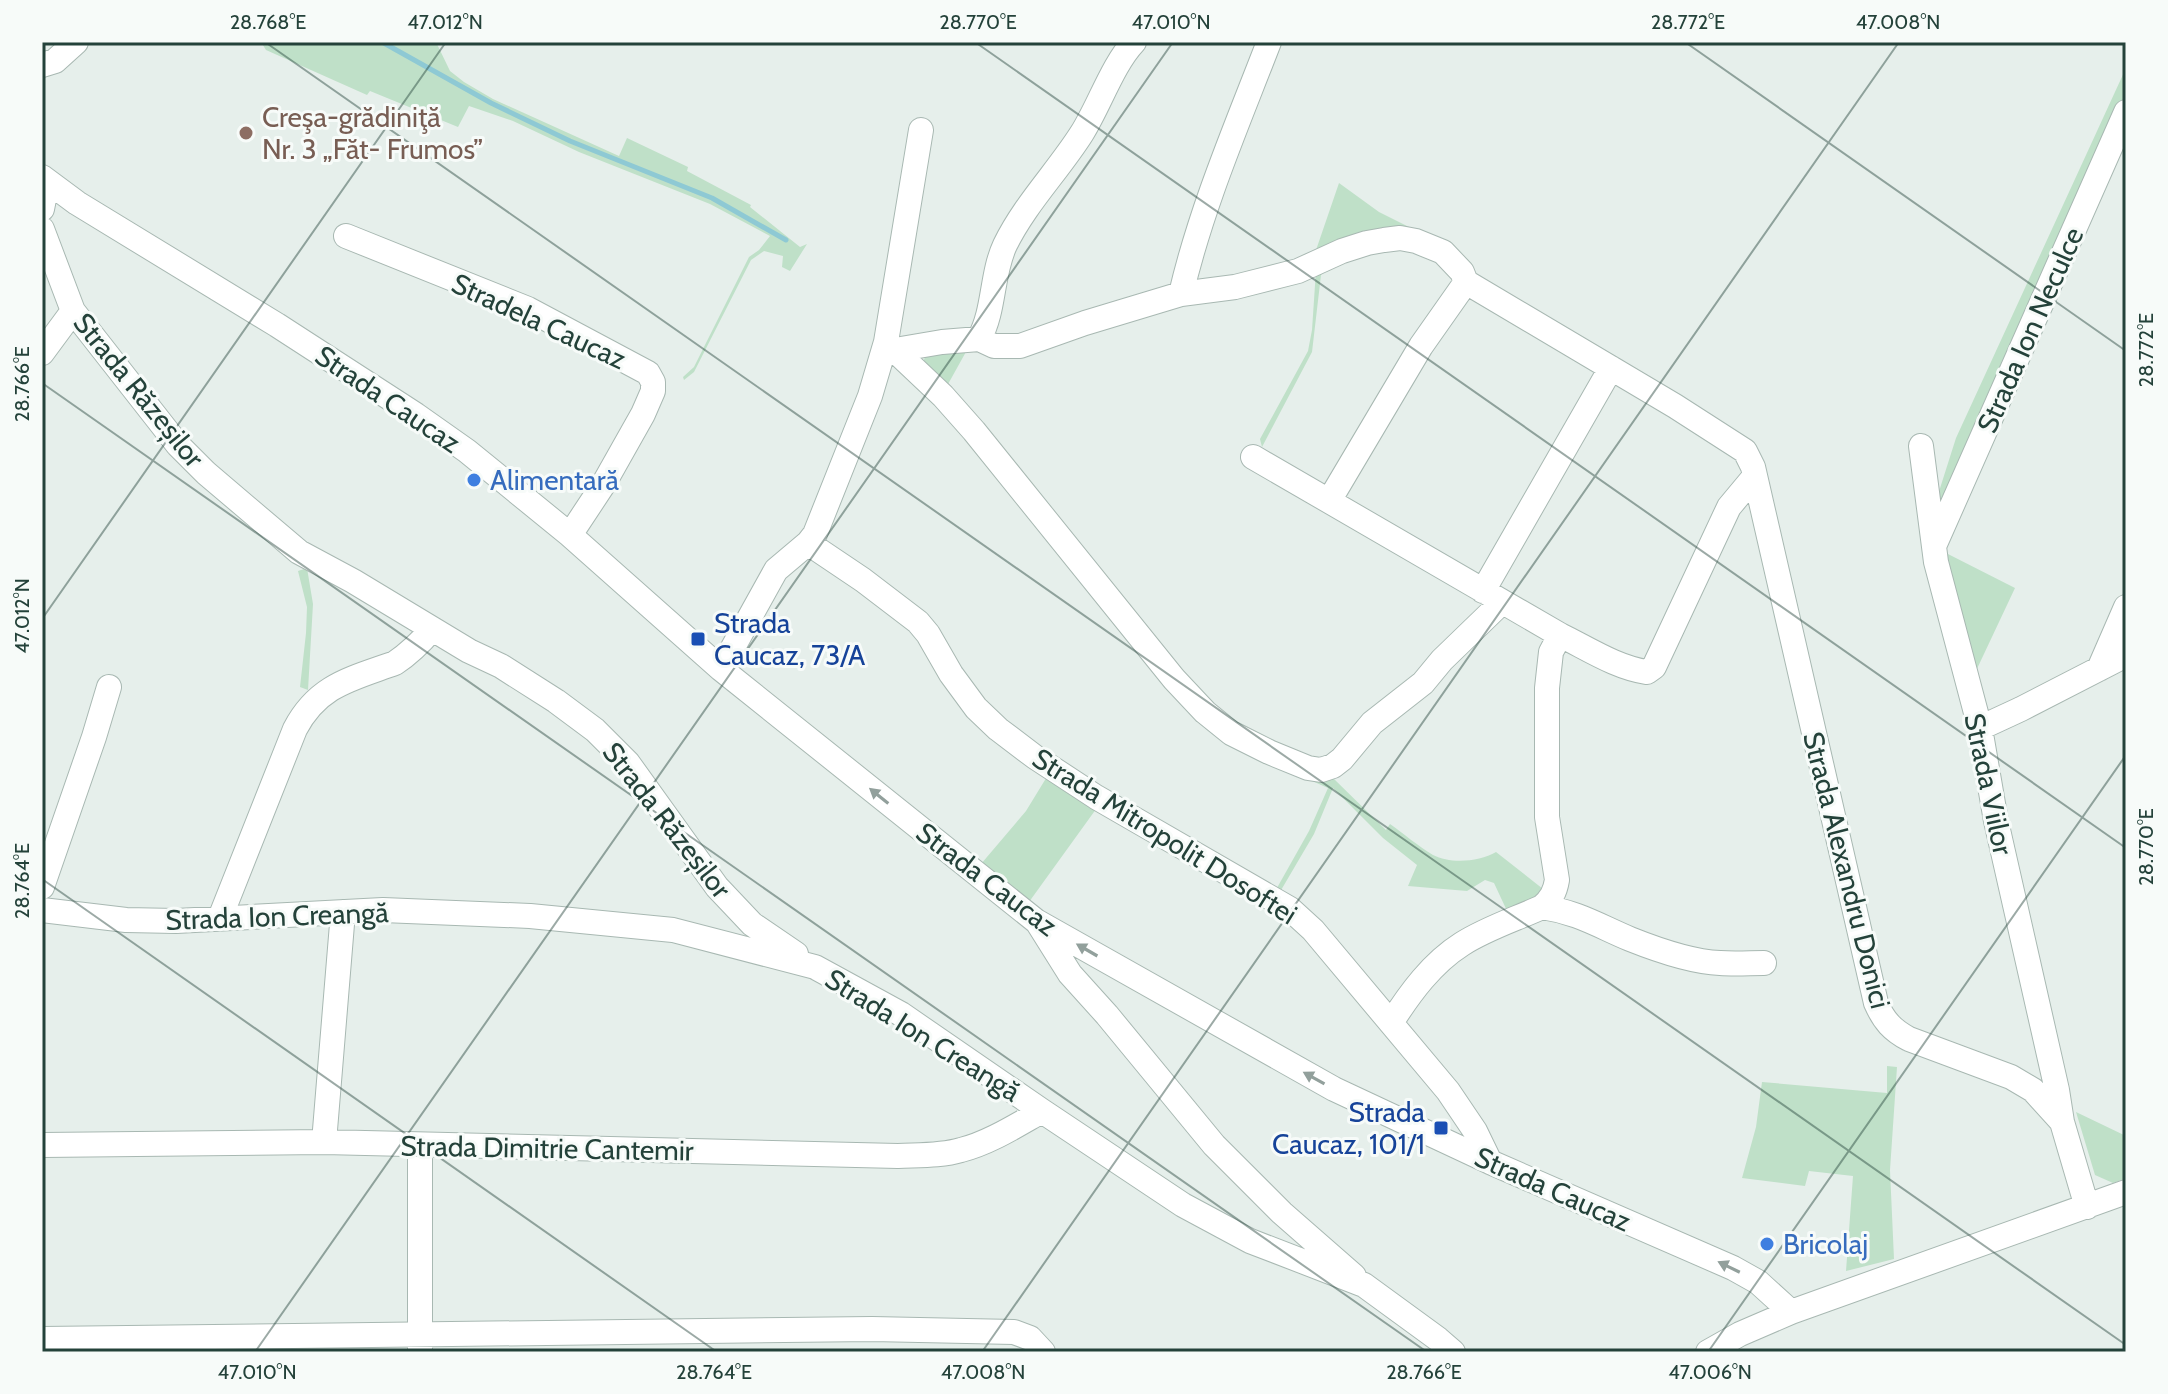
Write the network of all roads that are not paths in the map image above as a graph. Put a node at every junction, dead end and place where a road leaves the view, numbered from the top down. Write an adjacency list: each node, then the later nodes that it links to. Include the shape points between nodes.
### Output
1 (76, 42): 4 (street)
2 (1134, 42): 14 (street, via 1083,132 1005,245)
3 (1269, 42): 12 (street)
4 (42, 65)
5 (2126, 112): 24 (street, Strada Ion Neculce)
6 (921, 130): 15 (street)
7 (46, 181): 8 (street); 22 (street, Strada Caucaz, via 416,415)
8 (42, 209)
9 (42, 229): 13 (street, Strada Răzeșilor)
10 (346, 236): 22 (street, Stradela Caucaz, via 528,309 648,373 653,382 650,401)
11 (1466, 282): 12 (street, Strada Alexandru Donici, via 1443,252 1400,238 1342,251 1298,271); 17 (street, Strada Alexandru Donici); 21 (street, via 1421,346)
12 (1181, 294): 14 (street, via 1020,346 994,346)
13 (73, 311): 16 (street); 27 (street, Strada Răzeșilor, via 206,473 299,552)
14 (979, 339): 15 (street)
15 (890, 346): 23 (street); 25 (street, via 974,431 1174,679 1231,733 1269,752 1308,768 1333,766 1372,723 1423,683)
16 (42, 353)
17 (1611, 368): 20 (street, Strada Alexandru Donici, via 1745,451); 25 (street)
18 (1921, 446): 24 (street, Strada Viilor)
19 (1253, 457): 21 (street)
20 (1754, 477): 28 (street, via 1729,507 1654,667 1639,671); 44 (street, Strada Alexandru Donici, via 1884,1020 1909,1039 2011,1077 2033,1090)
21 (1329, 501): 25 (street)
22 (570, 535): 30 (street, Strada Caucaz)
23 (808, 543): 30 (street, via 776,570); 42 (street, Strada Mitropolit Dosoftei, via 918,622 967,697 998,729 1096,797 1290,909)
24 (1934, 547): 33 (street, Strada Viilor)
25 (1493, 597): 28 (street)
26 (2126, 607): 31 (street)
27 (432, 629): 38 (street, via 395,663 312,702 295,729); 41 (street, Strada Răzeșilor, via 501,666 595,730 628,763 741,914)
28 (1560, 635): 35 (street, via 1551,652 1547,688 1547,817 1557,880 1550,901)
29 (2126, 655): 31 (street)
30 (721, 669): 39 (street, Strada Caucaz, one-way to 30)
31 (2099, 669): 33 (street)
32 (109, 687): 34 (street)
33 (1980, 728): 44 (street, Strada Viilor)
34 (42, 887)
35 (1542, 907): 40 (street, via 1682,956 1718,964); 42 (street, via 1454,950 1429,972)
36 (42, 910): 38 (street, Strada Ion Creangă, via 126,920)
37 (343, 912): 38 (street, Strada Ion Creangă); 41 (street, Strada Ion Creangă, via 530,916 673,930); 45 (street)
38 (220, 918)
39 (1036, 921): 48 (street, Strada Caucaz, one-way to 39, via 1334,1089); 51 (street, via 1070,974 1214,1145)
40 (1764, 963)
41 (815, 967): 43 (street, Strada Ion Creangă, via 901,1014)
42 (1391, 1023): 48 (street, Strada Mitropolit Dosoftei, via 1460,1107)
43 (1042, 1111): 47 (street, Strada Dimitrie Cantemir, via 974,1146 933,1155); 51 (street, Strada Ion Creangă, via 1196,1212 1250,1241)
44 (2062, 1122): 50 (street, Strada Alexandru Donici)
45 (324, 1142): 46 (street, Strada Dimitrie Cantemir); 47 (street, Strada Dimitrie Cantemir)
46 (42, 1145)
47 (420, 1146): 54 (street)
48 (1490, 1162): 52 (street, Strada Caucaz, one-way to 48, via 1733,1268)
49 (2123, 1197): 50 (street)
50 (2087, 1207): 52 (street)
51 (1364, 1285): 56 (street, Strada Ion Creangă)
52 (1791, 1312): 57 (street)
53 (42, 1339): 54 (street)
54 (420, 1344): 55 (street, via 561,1332 1014,1332 1030,1338)
55 (1043, 1352)
56 (1453, 1352)
57 (1708, 1352)

